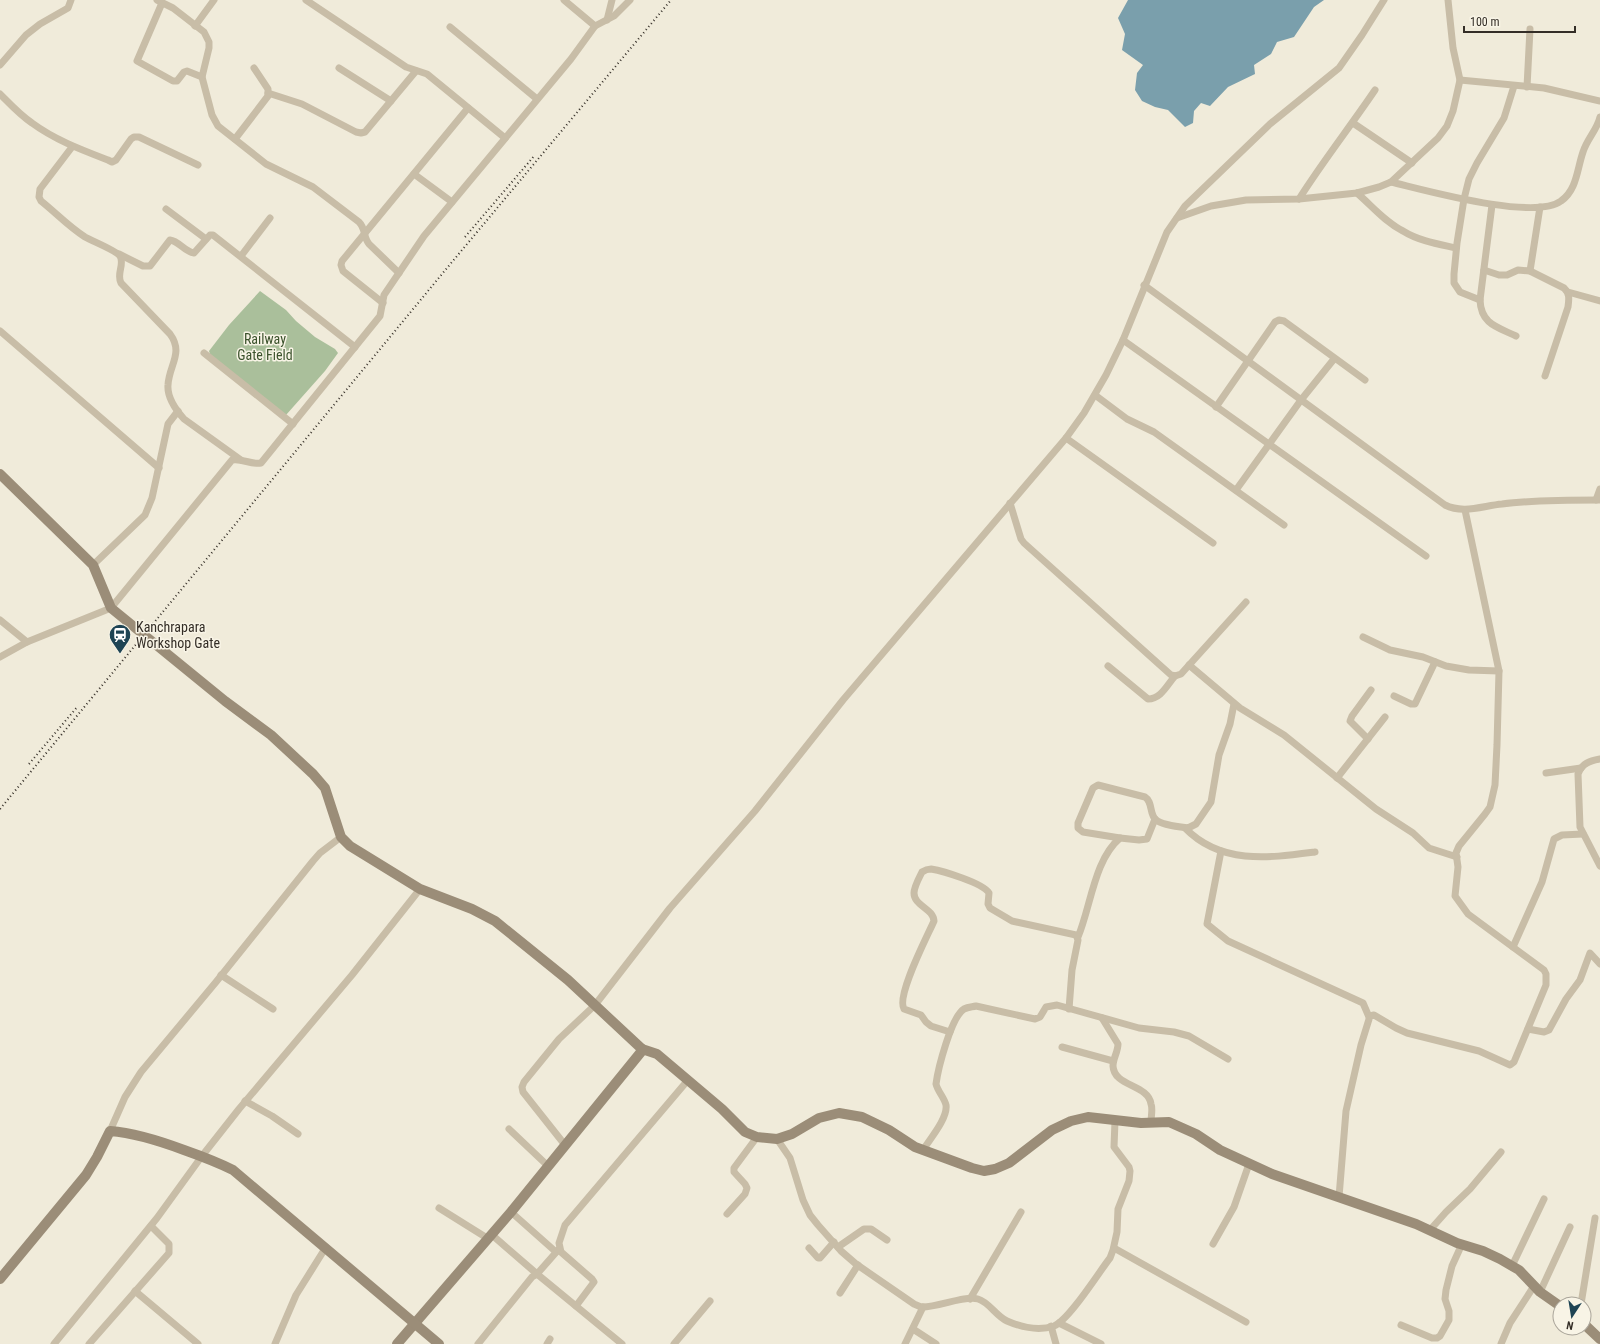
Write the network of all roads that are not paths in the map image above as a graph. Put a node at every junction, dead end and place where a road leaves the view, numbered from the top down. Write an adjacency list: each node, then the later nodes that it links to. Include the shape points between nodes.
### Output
1 (71, 0): 15 (street, via 68,8 40,24)
2 (214, 0): 11 (street)
3 (306, 0): 18 (street, via 406,67)
4 (564, 0): 12 (street)
5 (612, 0): 10 (street)
6 (630, 0): 10 (street)
7 (1384, 0): 47 (street, via 1338,68 1270,124 1185,206)
8 (1448, 0): 20 (street, via 1453,48)
9 (159, 1): 11 (street, via 173,8); 19 (street, via 136,61 173,81 177,81 187,71)
10 (607, 20): 12 (street)
11 (195, 26): 19 (street, via 204,32 209,42)
12 (595, 26): 26 (street)
13 (450, 27): 26 (street)
14 (1530, 28): 22 (street)
15 (1, 60)
16 (254, 68): 24 (street)
17 (339, 68): 27 (street)
18 (416, 71): 27 (street); 29 (street, via 427,74)
19 (202, 77): 33 (street, via 214,121)
20 (1460, 80): 21 (street); 35 (street, via 1447,126)
21 (1514, 86): 22 (street); 41 (street, via 1504,118 1469,179)
22 (1527, 87): 28 (street, via 1562,91)
23 (1375, 90): 31 (street)
24 (268, 93): 27 (street, via 302,104 361,133 365,132); 33 (street, via 266,100)
25 (0, 94): 34 (street, via 31,123)
26 (537, 99): 32 (street)
27 (391, 101)
28 (1600, 101)
29 (468, 108): 32 (street); 37 (street)
30 (1600, 117): 44 (street, via 1582,153 1575,182 1569,194 1558,203)
31 (1352, 123): 35 (street); 40 (street)
32 (505, 138): 42 (street)
33 (235, 139): 48 (street, via 266,164 312,187 359,222)
34 (72, 146): 36 (street, via 112,162 131,139 139,137); 51 (street, via 40,189 39,197 84,236)
35 (1412, 163): 38 (street)
36 (198, 165)
37 (414, 174): 42 (street); 48 (street)
38 (1391, 182): 39 (street); 41 (street)
39 (1358, 193): 40 (street); 50 (street, via 1386,220 1403,232)
40 (1299, 199): 47 (street, via 1211,206)
41 (1464, 199): 43 (street); 50 (street)
42 (452, 202): 55 (street, via 424,236)
43 (1492, 204): 44 (street); 53 (street)
44 (1540, 207): 54 (street)
45 (166, 209): 49 (street)
46 (270, 218): 52 (street)
47 (1177, 218): 56 (street, via 1167,232)
48 (365, 233): 55 (street, via 366,241); 60 (street, via 342,261 341,268)
49 (206, 239): 51 (street, via 194,253 170,240 150,266 143,266); 52 (street, via 210,235 216,236)
50 (1456, 248): 58 (street, via 1454,284 1460,292)
51 (119, 254): 73 (street, via 122,260 119,275 121,283 170,334 176,344 168,386)
52 (241, 256): 64 (street)
53 (1484, 270): 54 (street, via 1507,275 1518,270); 58 (street)
54 (1530, 271): 57 (street)
55 (399, 274): 60 (street, via 384,295)
56 (1144, 285): 63 (street); 67 (street)
57 (1568, 292): 59 (street); 68 (street, via 1568,307)
58 (1480, 300): 62 (street, via 1480,309 1487,320)
59 (1600, 301)
60 (383, 303): 64 (street, via 380,316)
61 (0, 331): 78 (street)
62 (1516, 336)
63 (1123, 340): 70 (street); 72 (street)
64 (355, 347): 74 (street)
65 (204, 353): 74 (street)
66 (1334, 359): 67 (street, via 1284,321 1279,320 1275,322); 69 (street); 71 (street)
67 (1249, 361): 71 (street); 72 (street)
68 (1545, 376)
69 (1365, 380)
70 (1095, 395): 75 (street); 81 (street, via 1127,420 1154,432)
71 (1301, 400): 76 (street); 84 (street, via 1445,505 1452,509)
72 (1216, 407): 76 (street)
73 (178, 411): 77 (street, via 184,419); 78 (street, via 168,424)
74 (293, 424): 77 (street, via 261,463)
75 (1066, 438): 83 (street); 86 (street)
76 (1269, 444): 81 (street); 87 (street)
77 (241, 460): 90 (street, via 232,460)
78 (159, 468): 88 (street, via 152,498 144,515)
79 (0, 474): 88 (street)
80 (1600, 489): 82 (street)
81 (1236, 490): 85 (street)
82 (1598, 500): 84 (street, via 1502,504)
83 (1010, 504): 99 (street, via 1024,543 1168,673); 123 (street, via 843,700 755,811 670,908)
84 (1465, 510): 98 (street)
85 (1284, 525)
86 (1213, 543)
87 (1426, 556)
88 (93, 565): 90 (street)
89 (1246, 602): 96 (street)
90 (111, 608): 93 (street); 112 (street, via 271,735 313,774 324,788)
91 (0, 620): 93 (street)
92 (1363, 637): 95 (street, via 1390,650)
93 (28, 642): 94 (street)
94 (0, 656)
95 (1435, 662): 98 (street, via 1461,669); 101 (street, via 1415,704)
96 (1189, 665): 99 (street, via 1181,674); 102 (street)
97 (1108, 666): 99 (street, via 1148,699 1158,697)
98 (1498, 671): 116 (street, via 1496,785 1485,814 1459,846)
99 (1175, 676)
100 (1372, 690): 104 (street, via 1350,721)
101 (1394, 696)
102 (1234, 704): 108 (street, via 1284,735); 110 (street, via 1219,755 1211,802 1196,824)
103 (1385, 717): 104 (street)
104 (1368, 739): 108 (street)
105 (1600, 759): 106 (street, via 1588,762)
106 (1581, 768): 107 (street); 111 (street, via 1578,774 1579,818)
107 (1546, 773)
108 (1337, 778): 116 (street, via 1376,809 1413,833 1429,848)
109 (1155, 819): 110 (street); 113 (street, via 1147,839); 113 (street, via 1147,798 1098,784 1088,798 1078,828 1083,832)
110 (1185, 828): 114 (street, via 1199,840)
111 (1584, 834): 117 (street); 120 (street, via 1562,835 1554,839 1542,882)
112 (341, 837): 118 (street, via 350,846); 122 (street, via 313,861)
113 (1120, 838): 119 (street, via 1102,864)
114 (1221, 851): 115 (street, via 1265,858); 126 (street, via 1207,924 1228,941 1363,1003)
115 (1315, 852)
116 (1457, 857): 120 (street, via 1455,896 1468,914)
117 (1600, 866)
118 (420, 889): 123 (street, via 472,909 495,921); 135 (street, via 352,975)
119 (1078, 937): 125 (street); 129 (street, via 1012,921 990,908 989,893 985,888 948,874 931,869 924,870 914,896 930,911 934,921 911,972 902,1005 904,1009 922,1015 928,1024)
120 (1513, 947): 128 (street, via 1546,974 1546,985)
121 (1600, 964): 128 (street, via 1590,953 1580,980 1549,1030 1544,1032)
122 (221, 976): 124 (street); 139 (street, via 141,1072)
123 (595, 1005): 131 (street); 143 (street, via 559,1039 522,1087 523,1092)
124 (273, 1009)
125 (1069, 1009): 127 (street); 129 (street, via 1056,1005 1049,1006 1040,1017 1034,1019 976,1006 969,1007 956,1017)
126 (1369, 1017): 128 (street, via 1374,1015 1407,1033 1479,1051 1510,1065 1514,1062); 149 (street, via 1346,1112)
127 (1102, 1018): 132 (street, via 1139,1028 1189,1036); 133 (street, via 1117,1041 1118,1047)
128 (1528, 1029)
129 (950, 1032): 144 (street, via 936,1084 945,1102 945,1115)
130 (1062, 1047): 133 (street)
131 (642, 1049): 134 (street, via 657,1054); 143 (street)
132 (1228, 1059)
133 (1113, 1061): 137 (street, via 1113,1068 1118,1077 1149,1098 1152,1103)
134 (688, 1080): 141 (street, via 745,1132); 167 (street, via 570,1218 562,1231)
135 (245, 1101): 140 (street); 146 (street)
136 (1115, 1121): 137 (street); 144 (street, via 1088,1117 1071,1121 1052,1130 1009,1163 984,1171); 166 (street, via 1114,1147 1130,1171 1117,1214)
137 (1151, 1122): 147 (street, via 1169,1122)
138 (509, 1130): 148 (street)
139 (110, 1131): 146 (street, via 140,1135); 171 (street, via 86,1175)
140 (298, 1134)
141 (757, 1137): 142 (street); 154 (street, via 734,1168 734,1172 747,1188 745,1194)
142 (777, 1139): 144 (street, via 792,1134 819,1118 839,1114 862,1117); 163 (street, via 793,1166 810,1215)
143 (565, 1145): 148 (street)
144 (923, 1150)
145 (1501, 1152): 158 (street)
146 (202, 1156): 156 (street); 164 (street, via 233,1170)
147 (1249, 1164): 149 (street); 161 (street, via 1234,1207)
148 (548, 1166): 152 (street)
149 (1339, 1198): 158 (street)
150 (1544, 1198): 169 (street)
151 (439, 1208): 159 (street)
152 (511, 1212): 159 (street); 167 (street)
153 (1020, 1212): 176 (street)
154 (727, 1214)
155 (1595, 1218): 175 (street)
156 (151, 1226): 173 (street, via 169,1244 170,1250); 189 (street)
157 (1570, 1227): 172 (street)
158 (1430, 1230): 162 (street)
159 (489, 1236): 170 (street); 183 (street)
160 (887, 1240): 163 (street, via 871,1229 864,1229)
161 (1213, 1244)
162 (1462, 1244): 169 (street, via 1483,1250); 184 (street, via 1452,1266 1446,1290 1449,1320 1440,1336 1432,1338)
163 (836, 1245): 165 (street, via 820,1258); 168 (street)
164 (326, 1247): 183 (street); 192 (street, via 296,1295)
165 (809, 1248)
166 (1114, 1248): 181 (street); 182 (street, via 1110,1258 1066,1318)
167 (558, 1250): 170 (street); 179 (street, via 594,1280)
168 (858, 1265): 174 (street); 180 (street, via 914,1304)
169 (1512, 1266): 172 (street)
170 (537, 1274): 179 (street); 195 (street, via 532,1276)
171 (0, 1279)
172 (1537, 1288): 177 (street); 202 (street, via 1510,1323)
173 (135, 1291): 190 (street); 191 (street)
174 (840, 1293)
175 (1582, 1296)
176 (970, 1299): 180 (street); 185 (street, via 980,1300 1006,1320 1033,1328)
177 (1552, 1300)
178 (710, 1302): 197 (street)
179 (576, 1306): 196 (street)
180 (923, 1307): 186 (street)
181 (1246, 1322)
182 (1059, 1323): 185 (street); 201 (street)
183 (414, 1324): 193 (street); 194 (street)
184 (1401, 1325)
185 (1051, 1326): 200 (street)
186 (913, 1329): 198 (street); 199 (street)
187 (1592, 1332): 188 (street)
188 (1600, 1339)
189 (54, 1344)
190 (89, 1344)
191 (198, 1344)
192 (275, 1344)
193 (397, 1344)
194 (439, 1344)
195 (478, 1344)
196 (622, 1344)
197 (674, 1344)
198 (905, 1344)
199 (936, 1344)
200 (1056, 1344)
201 (1101, 1344)
202 (1502, 1344)

